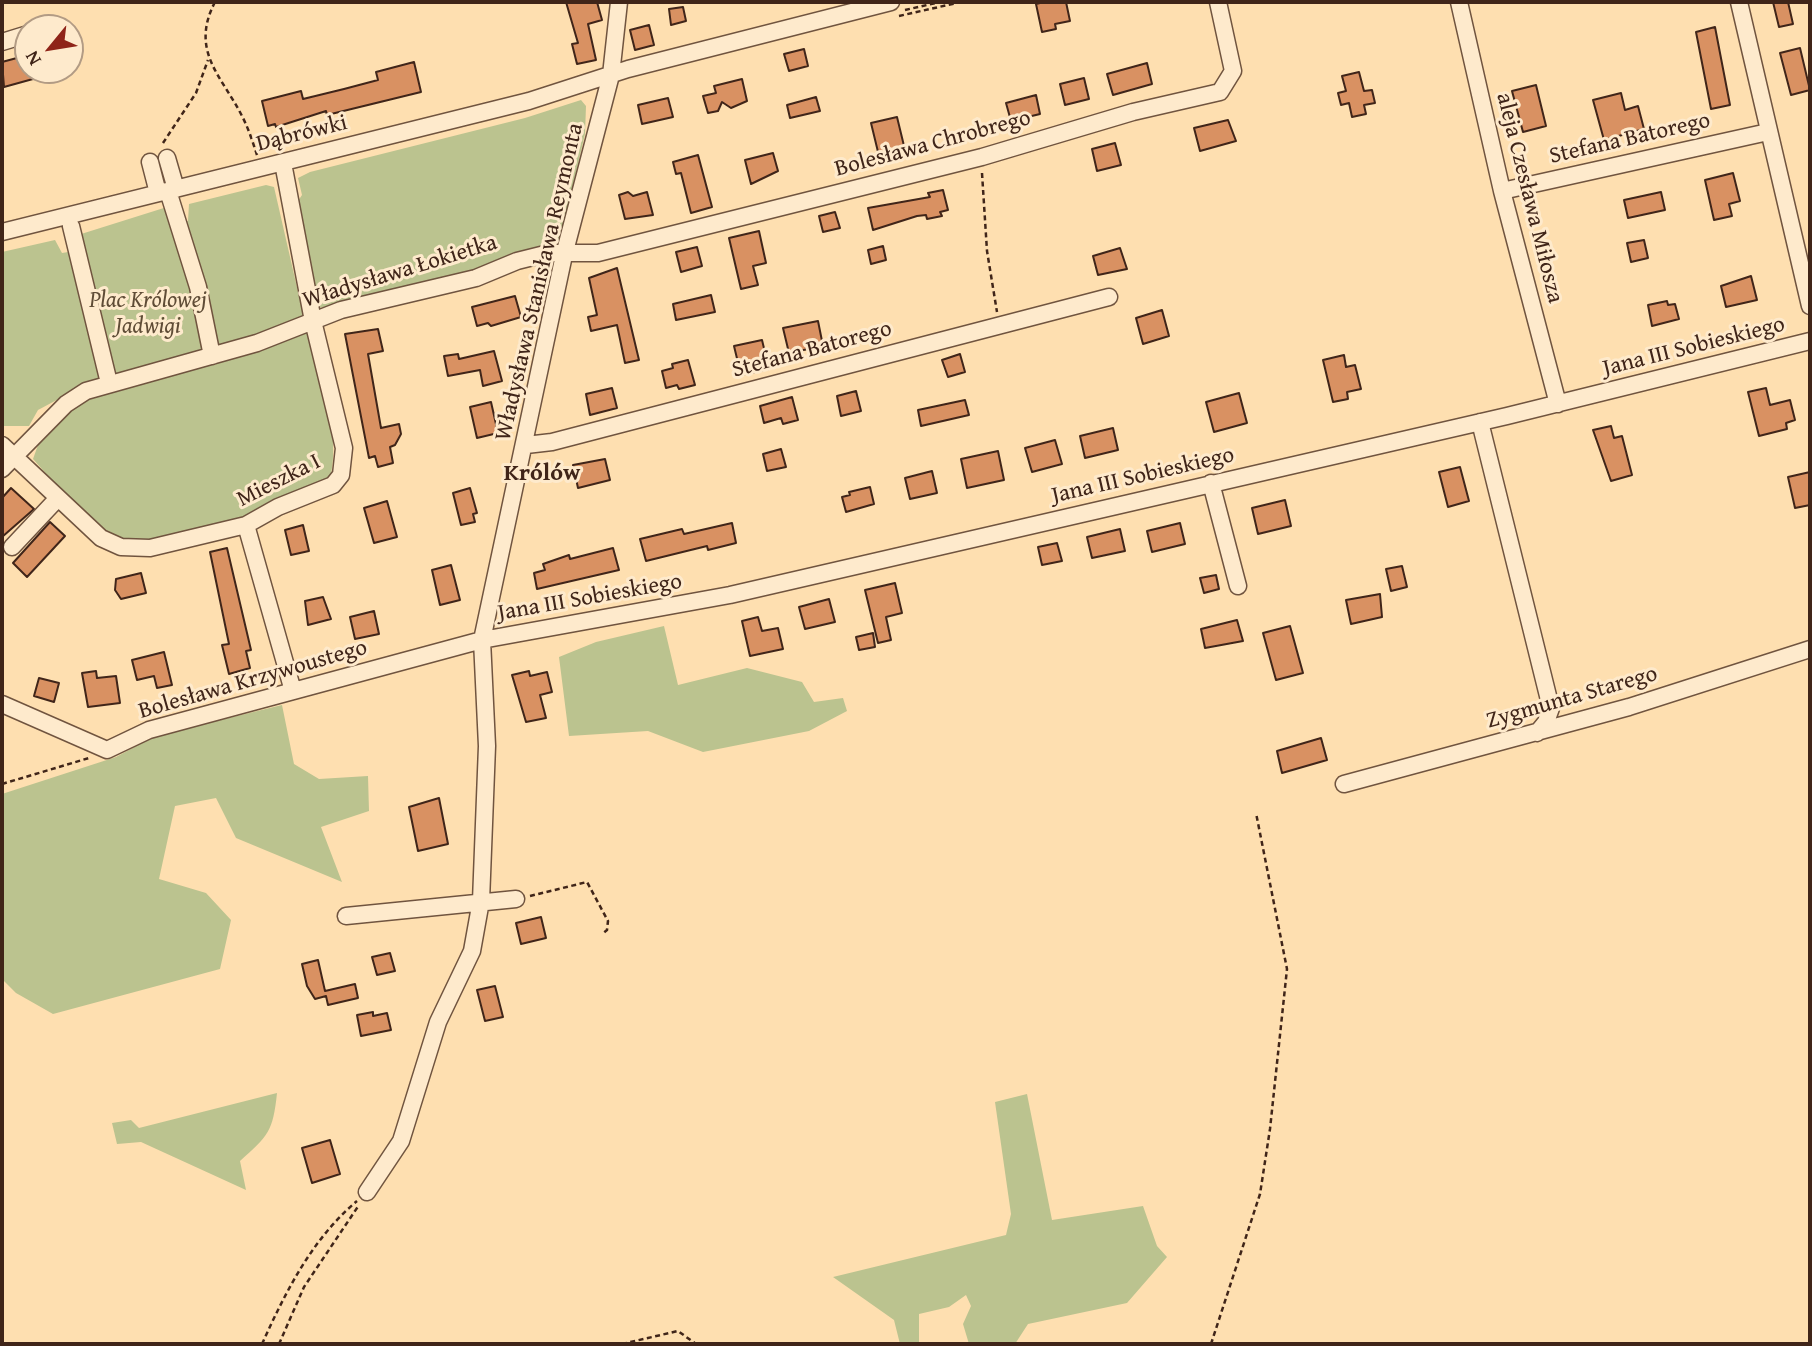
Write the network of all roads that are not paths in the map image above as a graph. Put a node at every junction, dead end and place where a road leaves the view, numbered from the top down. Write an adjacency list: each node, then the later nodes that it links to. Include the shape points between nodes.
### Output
1 (619, 2): 6 (street, Władysława Stanisława Reymonta)
2 (891, 2): 6 (street, Dąbrówki)
3 (1218, 2): 14 (street, Bolesława Chrobrego, via 1233,71 1220,92 598,253)
4 (1460, 2): 11 (street, aleja Czesława Miłosza)
5 (1739, 2): 7 (street)
6 (611, 75): 9 (street, Dąbrówki, via 529,101); 14 (street, Władysława Stanisława Reymonta)
7 (1768, 132): 11 (street, Stefana Batorego); 16 (street)
8 (158, 157): 10 (street)
9 (283, 163): 10 (street, Dąbrówki); 17 (street, Mieszka I)
10 (167, 191): 13 (street, Dąbrówki); 19 (street, via 198,287)
11 (1502, 191): 21 (street, aleja Czesława Miłosza)
12 (71, 226): 20 (street)
13 (2, 232)
14 (564, 255): 17 (street, Władysława Łokietka, via 549,253 517,261 476,278); 24 (street, Władysława Stanisława Reymonta)
15 (1110, 297): 24 (street, Stefana Batorego)
16 (1810, 306)
17 (313, 321): 19 (street, Władysława Łokietka); 29 (street, Mieszka I, via 344,448 341,475 332,485)
18 (1810, 341): 21 (street, Jana III Sobieskiego)
19 (212, 356): 20 (street, Władysława Łokietka)
20 (109, 383): 25 (street, Władysława Łokietka, via 66,404)
21 (1558, 404): 22 (street, Jana III Sobieskiego)
22 (1480, 422): 27 (street, Jana III Sobieskiego); 36 (street, via 1551,708)
23 (2, 445): 25 (street, Mieszka I)
24 (526, 445): 32 (street, Władysława Stanisława Reymonta)
25 (13, 457): 26 (street, Władysława Łokietka); 28 (street, Mieszka I)
26 (2, 469)
27 (1211, 483): 31 (street); 32 (street, Jana III Sobieskiego, via 730,595)
28 (58, 498): 29 (street, Mieszka I, via 101,538 121,547 150,548); 30 (street)
29 (247, 525): 34 (street)
30 (12, 547)
31 (1238, 586)
32 (482, 640): 34 (street, Bolesława Krzywoustego); 39 (street, Władysława Stanisława Reymonta, via 487,746)
33 (1810, 649): 36 (street, Zygmunta Starego)
34 (293, 691): 35 (street, Bolesława Krzywoustego, via 149,730 107,750)
35 (2, 704)
36 (1537, 733): 37 (street, Zygmunta Starego)
37 (1344, 784)
38 (516, 899): 39 (street)
39 (481, 901): 40 (street); 41 (street, Władysława Stanisława Reymonta, via 471,951 439,1022 401,1141)
40 (346, 916)
41 (367, 1192)

